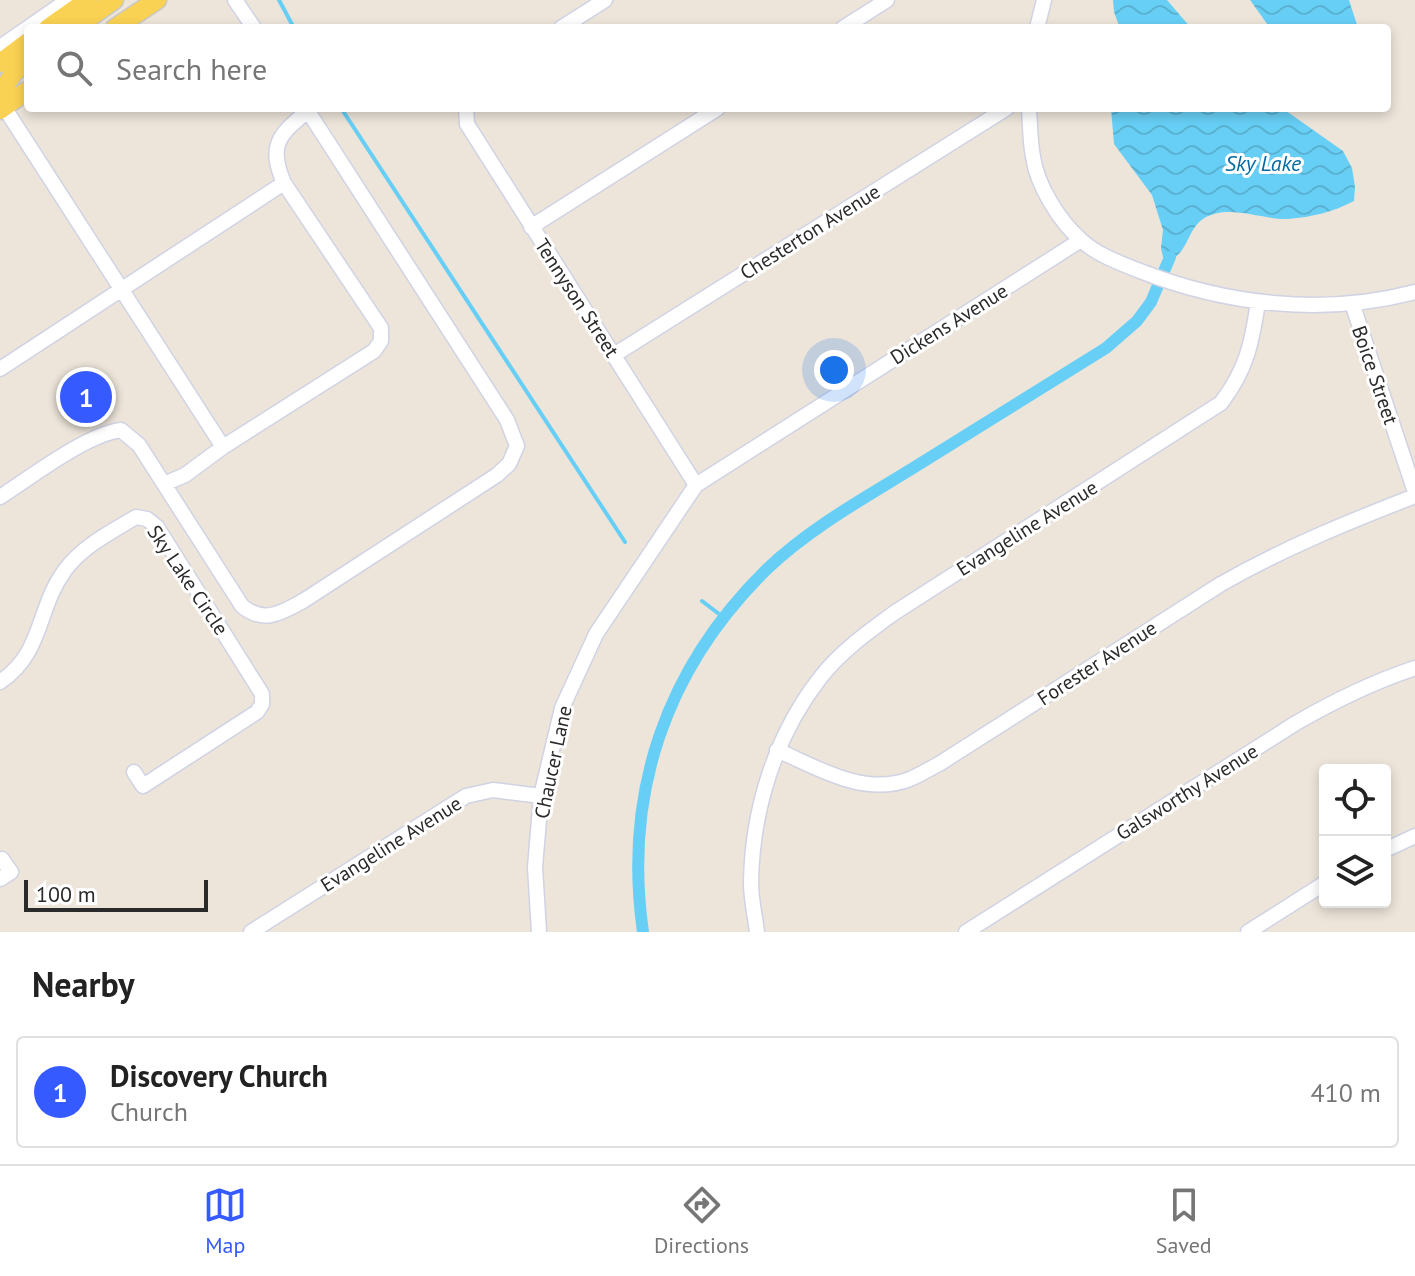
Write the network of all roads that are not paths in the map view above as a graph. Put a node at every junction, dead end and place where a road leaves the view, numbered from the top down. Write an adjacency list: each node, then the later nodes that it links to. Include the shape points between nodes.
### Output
1 (68, 0): 9 (street)
2 (88, 0): 10 (main road)
3 (114, 0): 11 (main road)
4 (157, 0): 12 (main road)
5 (235, 0): 13 (street)
6 (605, 0): 14 (street)
7 (887, 0): 15 (street)
8 (1044, 0): 16 (street)
9 (33, 24)
10 (54, 24)
11 (81, 24)
12 (121, 24)
13 (251, 24)
14 (567, 24)
15 (849, 24)
16 (1038, 24)
17 (24, 30): 19 (street)
18 (24, 45): 20 (main road)
19 (0, 47)
20 (0, 63)
21 (24, 64): 23 (main road, via 13,72)
22 (24, 93): 23 (main road)
23 (2, 108): 33 (street)
24 (305, 112): 30 (street, via 275,146)
25 (308, 112): 40 (street, via 507,420 517,446 514,456 497,475 303,601 263,616 242,606)
26 (466, 112): 31 (street, Tennyson Street, via 467,124)
27 (712, 112): 31 (street)
28 (1001, 112): 37 (street, Chesterton Avenue)
29 (1029, 112): 32 (street, via 1033,160 1044,190)
30 (284, 183): 33 (street); 39 (street, via 381,328 381,341 374,351)
31 (531, 227): 37 (street, Tennyson Street)
32 (1081, 240): 35 (street, via 1147,274); 41 (street, Dickens Avenue)
33 (123, 288): 38 (street); 39 (street)
34 (1415, 292): 36 (street)
35 (1258, 302): 36 (street); 46 (street, Evangeline Avenue, via 1251,351 1221,403 855,643 821,677)
36 (1352, 303): 42 (street, Boice Street)
37 (614, 355): 41 (street, Tennyson Street)
38 (0, 369)
39 (223, 447): 40 (street)
40 (164, 484): 43 (street, via 139,445 121,430 78,448)
41 (696, 485): 48 (street, Chaucer Lane, via 596,634 562,708)
42 (1415, 494): 46 (street, Forester Avenue, via 1330,528 1221,584 910,779 872,785 846,781)
43 (0, 497)
44 (1415, 668): 57 (street, Galsworthy Avenue, via 1346,695 1296,723)
45 (0, 682): 47 (street, Sky Lake Circle, via 33,647 46,605 82,551 136,517 147,519 262,694 262,704 143,786)
46 (777, 750): 56 (street, Evangeline Avenue, via 753,847)
47 (134, 772)
48 (541, 796): 54 (street, Evangeline Avenue, via 493,790 466,796); 55 (street, Chaucer Lane, via 535,867)
49 (1415, 836): 50 (street)
50 (1391, 847)
51 (2, 859): 52 (street, via 11,872)
52 (0, 879)
53 (1319, 887): 58 (street)
54 (251, 932)
55 (539, 932)
56 (757, 932)
57 (966, 932)
58 (1248, 932)

